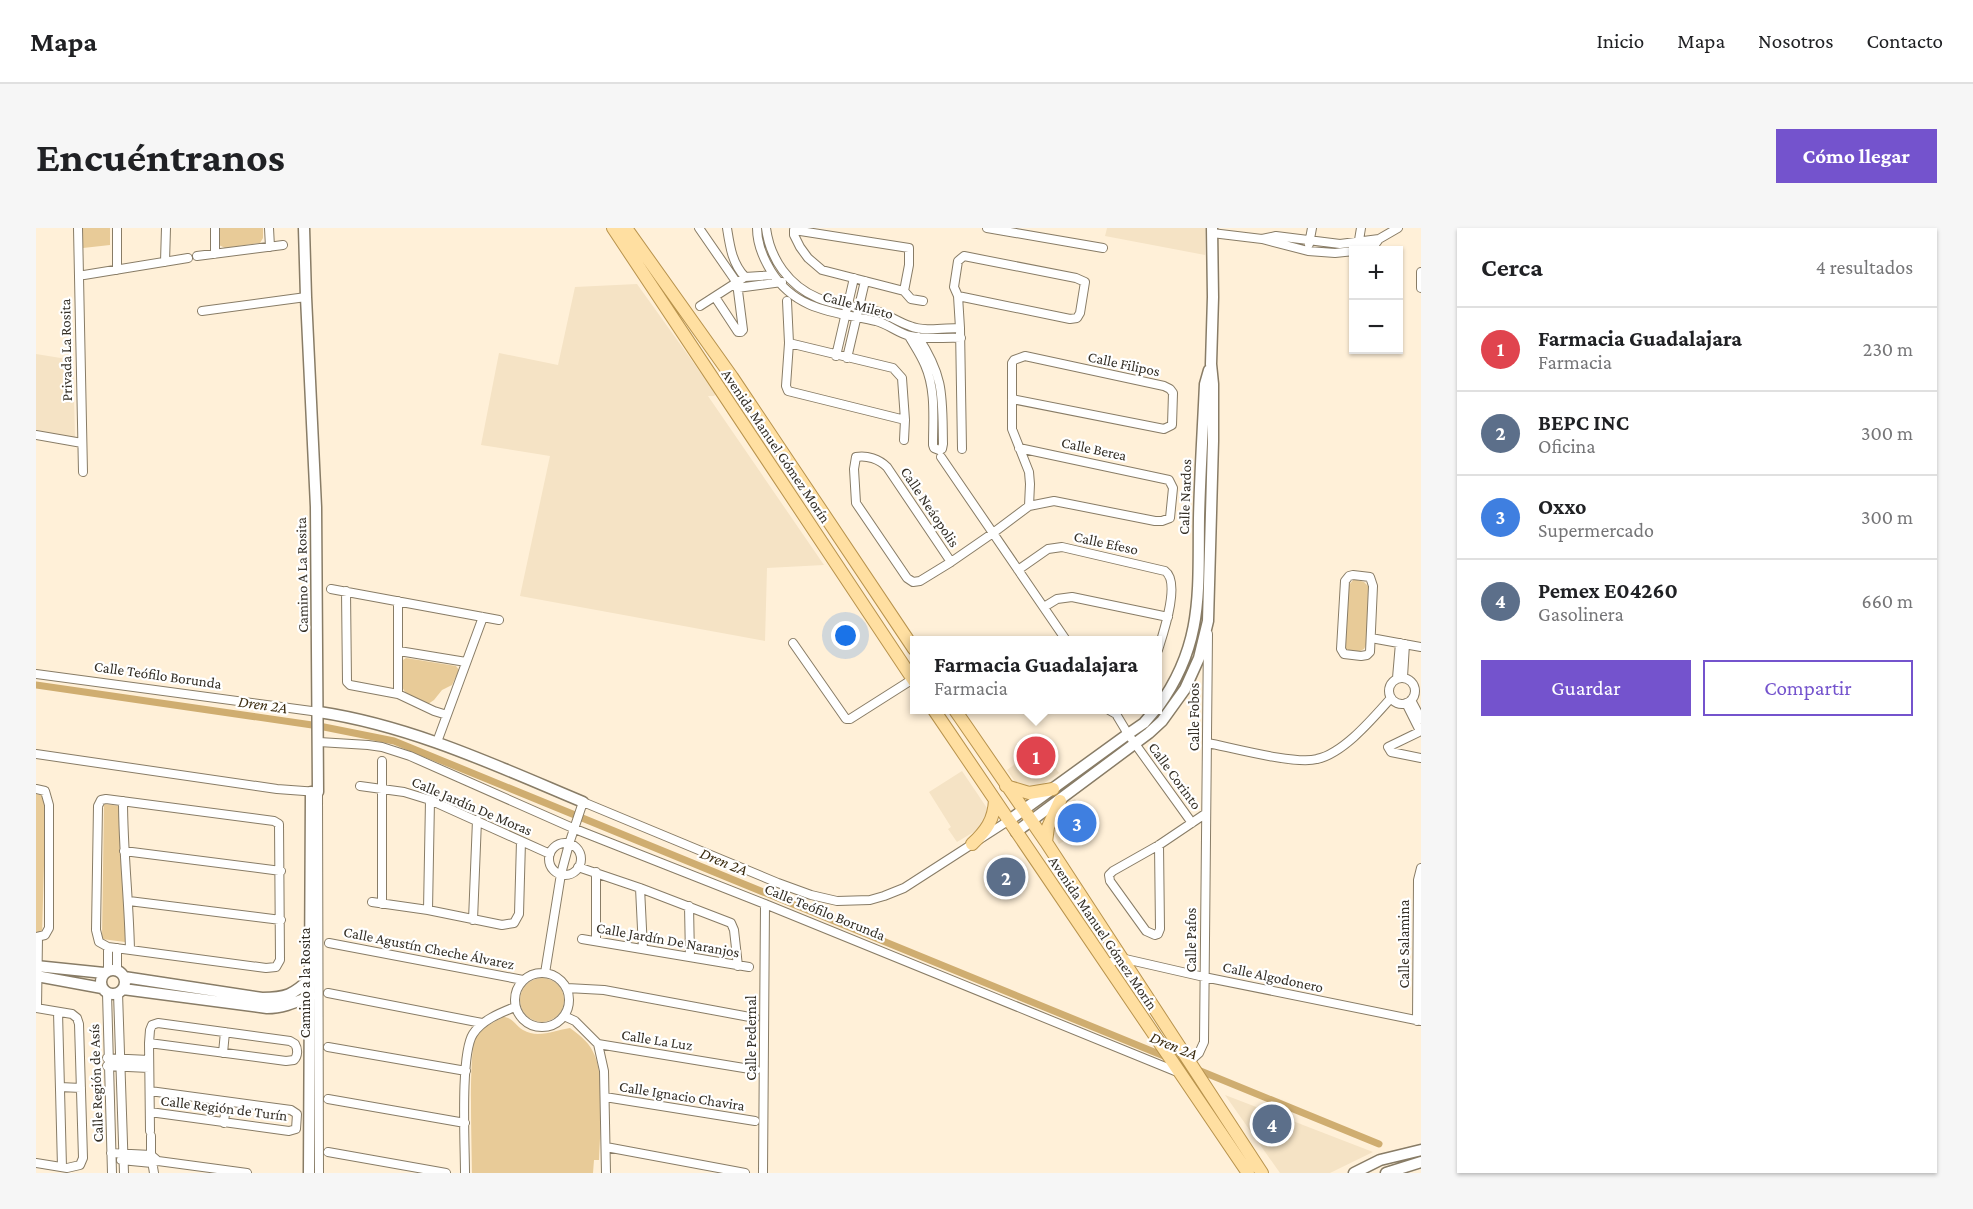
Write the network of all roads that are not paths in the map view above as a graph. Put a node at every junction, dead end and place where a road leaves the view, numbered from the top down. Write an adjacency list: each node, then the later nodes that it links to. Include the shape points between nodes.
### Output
1 (78, 228): 67 (street, Privada La Rosita)
2 (117, 228): 32 (street)
3 (166, 228): 31 (street)
4 (215, 228): 28 (street)
5 (270, 228): 23 (street)
6 (304, 228): 45 (street)
7 (613, 228): 94 (main road, Avenida Manuel Gómez Morín)
8 (626, 228): 88 (main road, Avenida Manuel Gómez Morín, via 732,377)
9 (699, 228): 41 (street)
10 (727, 228): 36 (street, via 735,266)
11 (757, 228): 35 (street, Calle Mileto, via 760,250)
12 (766, 228): 37 (street, Calle Mileto, via 772,252)
13 (987, 228): 25 (street)
14 (1312, 228): 19 (street)
15 (1361, 228): 22 (street)
16 (1398, 228): 20 (street)
17 (1212, 231): 18 (street); 62 (street, Calle Nardos)
18 (1262, 239): 19 (street, via 1276,236); 27 (street)
19 (1310, 240): 24 (street); 27 (street)
20 (1374, 244)
21 (283, 245): 23 (street)
22 (1358, 246)
23 (270, 247): 28 (street)
24 (1349, 247)
25 (1103, 248)
26 (1349, 250): 27 (street)
27 (1308, 251)
28 (214, 254): 29 (street)
29 (197, 256)
30 (188, 258): 31 (street)
31 (165, 262): 32 (street)
32 (117, 270): 34 (street)
33 (1421, 273): 42 (street)
34 (84, 275)
35 (773, 275): 36 (street); 40 (street, Calle Mileto)
36 (745, 277): 41 (street)
37 (788, 278): 40 (street); 49 (street, Calle Mileto, via 819,298)
38 (854, 278): 39 (street); 43 (street, via 816,267 800,247 794,230 909,248); 49 (street)
39 (865, 281): 43 (street); 51 (street)
40 (780, 283): 41 (street); 53 (street, Calle Mileto, via 798,299)
41 (737, 285): 46 (street); 46 (street, via 741,332)
42 (1421, 288)
43 (904, 291): 47 (street, via 911,299)
44 (958, 296): 44 (street, via 1070,319 1080,314 1085,282 964,256 958,261 955,278); 55 (street)
45 (306, 297): 52 (street); 106 (street, Camino A La Rosita, via 316,507)
46 (714, 297): 50 (street)
47 (923, 301)
48 (787, 302): 59 (street)
49 (849, 305): 51 (street, Calle Mileto); 53 (street)
50 (700, 306)
51 (859, 307): 54 (street); 55 (street, Calle Mileto, via 888,315 910,327)
52 (202, 311)
53 (846, 315): 54 (street, Calle Mileto); 60 (street)
54 (856, 318): 56 (street, Calle Mileto, via 881,322); 61 (street)
55 (960, 328): 58 (street)
56 (909, 336): 57 (street, Calle Mileto); 57 (street, via 930,377 933,445 939,450 943,444 940,383 934,361)
57 (918, 337): 58 (street, Calle Mileto)
58 (961, 338): 69 (street)
59 (789, 343): 60 (street); 64 (street, via 788,391)
60 (836, 356): 61 (street)
61 (847, 358): 64 (street, via 898,372 902,378)
62 (1211, 364): 83 (street, Calle Nardos); 100 (street, Calle Nardos, via 1205,384 1198,596 1193,632 1182,667)
63 (1012, 399): 63 (street, Calle Filipos, via 1012,363 1025,356 1170,389 1172,425 1158,429); 68 (street, via 1012,429)
64 (905, 420): 66 (street)
65 (36, 435): 67 (street)
66 (904, 440)
67 (82, 443): 71 (street, Privada La Rosita)
68 (1019, 448): 72 (street, via 1029,472); 72 (street, Calle Berea, via 1164,478 1172,484 1171,514 1167,520 1054,501)
69 (962, 449)
70 (941, 457): 73 (street)
71 (83, 472)
72 (1029, 506): 73 (street)
73 (993, 533): 74 (street); 75 (street)
74 (951, 562): 74 (street, Calle Neáopolis, via 884,464 856,457 856,503 906,578 920,581)
75 (1018, 570): 79 (street); 81 (street, Calle Efeso, via 1048,549 1062,547 1159,568 1171,577)
76 (331, 589): 77 (street)
77 (346, 591): 78 (street); 98 (street, via 347,682)
78 (398, 601): 80 (street); 91 (street)
79 (1044, 607): 81 (street, via 1057,599 1072,597); 84 (street)
80 (483, 617): 82 (street); 92 (street)
81 (1168, 617): 85 (street)
82 (499, 620)
83 (1208, 621): 111 (street, Calle Nardos, via 1199,658 1185,689 1162,721); 113 (street, Calle Fobos)
84 (1063, 636)
85 (1162, 637)
86 (1371, 638): 86 (street, via 1367,655 1342,652 1345,581 1349,576 1367,576 1372,581); 89 (street)
87 (793, 642): 96 (street, via 846,719)
88 (910, 642)
89 (1402, 644): 90 (street); 95 (street)
90 (1421, 647)
91 (399, 651): 92 (street); 98 (street)
92 (466, 662): 107 (street)
93 (36, 674): 106 (street, Calle Teófilo Borunda)
94 (910, 674)
95 (1400, 678): 97 (street); 99 (street, via 1389,688)
96 (910, 682)
97 (1417, 685): 101 (street)
98 (398, 694): 107 (street)
99 (1391, 698): 101 (street, via 1398,703); 113 (street, via 1344,745 1326,757 1299,760)
100 (1162, 699)
101 (1408, 702): 108 (street); 109 (street)
102 (937, 714): 125 (main road, Avenida Manuel Gómez Morín)
103 (958, 714): 118 (main road, Avenida Manuel Gómez Morín)
104 (1116, 714): 111 (street, Calle Corinto)
105 (1151, 714): 111 (street, Calle Nardos)
106 (319, 715): 110 (street, Camino A La Rosita); 112 (street, Calle Teófilo Borunda, via 399,730)
107 (447, 715): 112 (street)
108 (1421, 719)
109 (1420, 731): 115 (street, via 1388,747 1391,752)
110 (319, 738): 122 (street, Camino A La Rosita); 134 (street, Calle Teófilo Borunda, via 382,747 410,756)
111 (1132, 739): 119 (street); 123 (street); 133 (street, Calle Corinto)
112 (437, 742): 127 (street, Calle Teófilo Borunda)
113 (1208, 743): 129 (street, Calle Fobos)
114 (36, 754): 122 (street)
115 (1421, 758)
116 (382, 761): 121 (street)
117 (360, 786): 121 (street, Calle Jardín De Moras)
118 (1006, 786): 119 (main road, via 1029,793); 128 (main road, Avenida Manuel Gómez Morín)
119 (1054, 788): 123 (street); 128 (street)
120 (36, 789): 157 (street, via 45,791 50,805 49,928 45,935)
121 (382, 789): 124 (street, Calle Jardín De Moras); 151 (street)
122 (315, 792): 173 (street, Camino A La Rosita); 223 (street, Camino a la Rosita)
123 (1062, 799): 132 (street); 137 (main road, via 1048,827)
124 (430, 800): 130 (street, Calle Jardín De Moras); 154 (street)
125 (995, 800): 131 (main road, Avenida Manuel Gómez Morín); 139 (main road, via 990,822)
126 (123, 801): 141 (street); 145 (street, via 277,823); 161 (street, via 106,799 98,806 96,930 99,942)
127 (583, 805): 134 (street); 139 (street, via 811,896 837,901 870,900 895,892)
128 (1023, 811): 131 (street); 132 (main road, Avenida Manuel Gómez Morín)
129 (1205, 814): 133 (street); 172 (street, Calle Pafos)
130 (477, 820): 136 (street, Calle Jardín De Moras); 156 (street)
131 (1008, 821): 135 (main road, Avenida Manuel Gómez Morín); 139 (street)
132 (1031, 822): 135 (street); 137 (main road, Avenida Manuel Gómez Morín)
133 (1192, 823): 140 (street)
134 (576, 826): 138 (street); 152 (street, Calle Teófilo Borunda)
135 (1016, 832): 166 (main road, Avenida Manuel Gómez Morín)
136 (521, 841): 142 (street, Calle Jardín De Moras); 156 (street, via 519,914 514,924)
137 (1046, 842): 165 (main road, Avenida Manuel Gómez Morín)
138 (569, 844): 142 (street, via 556,846); 143 (street, via 578,851); 147 (street)
139 (972, 844)
140 (1159, 845): 140 (street, via 1109,876 1146,931 1155,935 1160,923)
141 (124, 851): 145 (street); 149 (street)
142 (550, 854): 147 (street, via 552,868)
143 (578, 867): 146 (street); 147 (street, via 570,874)
144 (1421, 868): 184 (street, Calle Salamina)
145 (281, 871): 155 (street)
146 (596, 872): 148 (street); 159 (street)
147 (561, 874): 171 (street)
148 (640, 888): 153 (street); 162 (street)
149 (129, 901): 155 (street); 163 (street)
150 (372, 903): 151 (street)
151 (382, 904): 154 (street)
152 (765, 904): 197 (street, Calle Teófilo Borunda); 228 (street, Calle Pedernal)
153 (689, 906): 164 (street); 167 (street, via 733,926)
154 (428, 910): 156 (street)
155 (281, 920): 163 (street, via 280,960 272,968)
156 (473, 920)
157 (37, 937): 169 (street)
158 (582, 939): 159 (street, Calle Jardín De Naranjos)
159 (596, 941): 162 (street, Calle Jardín De Naranjos)
160 (329, 943): 174 (street, Calle Agustín Cheche Álvarez)
161 (113, 948): 163 (street); 170 (street)
162 (643, 949): 164 (street, Calle Jardín De Naranjos)
163 (130, 950)
164 (690, 957): 167 (street, Calle Jardín De Naranjos)
165 (1121, 958): 166 (street); 172 (street, Calle Algodonero); 194 (main road, Avenida Manuel Gómez Morín)
166 (1107, 964): 197 (main road, Avenida Manuel Gómez Morín)
167 (738, 966): 168 (street, Calle Jardín De Naranjos)
168 (749, 968)
169 (37, 971): 170 (street); 176 (street); 180 (street)
170 (113, 973): 173 (street, via 262,998 290,995); 176 (street, via 124,985); 176 (street, via 100,980)
171 (545, 973): 174 (street); 175 (street, via 558,978)
172 (1204, 977): 184 (street, Calle Algodonero); 194 (street, Calle Pafos, via 1204,1042)
173 (311, 978): 178 (street, Camino a la Rosita)
174 (523, 980): 179 (street, via 516,992)
175 (567, 988): 182 (street, via 569,1002); 183 (street, via 604,990)
176 (112, 991): 178 (street, via 267,1008); 191 (street, Calle Región de Asís); 192 (street, Calle Región de Asís)
177 (328, 993): 185 (street)
178 (311, 996): 222 (street, Camino a la Rosita)
179 (515, 1007): 182 (street, via 533,1025 550,1026); 185 (street)
180 (37, 1008): 181 (street)
181 (58, 1012): 198 (street); 199 (street, via 72,1014 79,1024)
182 (564, 1016): 188 (street, Calle La Luz, via 576,1021)
183 (755, 1018)
184 (1419, 1021)
185 (482, 1023): 196 (street, via 470,1040)
186 (225, 1032): 187 (street, via 155,1023 150,1027); 190 (street); 190 (street, via 290,1041 297,1049 296,1058 291,1060)
187 (149, 1043): 190 (street); 193 (street)
188 (598, 1044): 195 (street, Calle La Luz); 201 (street)
189 (328, 1047): 196 (street)
190 (223, 1053)
191 (107, 1062): 192 (street, Calle Región de Asís); 211 (street, Calle Región de Asís)
192 (119, 1063): 193 (street, Calle Región de Asís); 212 (street, Calle Región de Asís)
193 (149, 1064): 200 (street)
194 (1192, 1064): 230 (main road, Avenida Manuel Gómez Morín)
195 (756, 1070)
196 (466, 1071): 207 (street)
197 (1181, 1074): 229 (main road, Avenida Manuel Gómez Morín)
198 (60, 1088): 199 (street); 216 (street)
199 (81, 1088): 216 (street, via 82,1163)
200 (150, 1091): 203 (street); 204 (street)
201 (605, 1097): 205 (street, Calle Ignacio Chavira); 208 (street)
202 (328, 1099): 207 (street)
203 (226, 1102): 206 (street); 206 (street, Calle Región de Turín, via 291,1110 297,1114 296,1126 294,1130)
204 (150, 1112): 206 (street, Calle Región de Turín); 213 (street)
205 (755, 1121)
206 (224, 1123)
207 (465, 1123): 225 (street)
208 (606, 1147): 226 (street); 227 (street)
209 (1421, 1150): 231 (street, via 1380,1160)
210 (328, 1152): 224 (street)
211 (111, 1156): 212 (street); 218 (street, Calle Región de Asís)
212 (123, 1157): 213 (street); 219 (street, Calle Región de Asís)
213 (154, 1159): 217 (street); 220 (street)
214 (1421, 1162): 232 (street)
215 (36, 1163): 216 (street)
216 (62, 1167)
217 (227, 1172): 221 (street)
218 (112, 1173)
219 (124, 1173)
220 (154, 1173)
221 (247, 1173)
222 (309, 1173)
223 (319, 1173)
224 (446, 1173)
225 (465, 1173)
226 (606, 1173)
227 (746, 1173)
228 (763, 1173)
229 (1248, 1173)
230 (1262, 1173)
231 (1354, 1173)
232 (1386, 1173)

